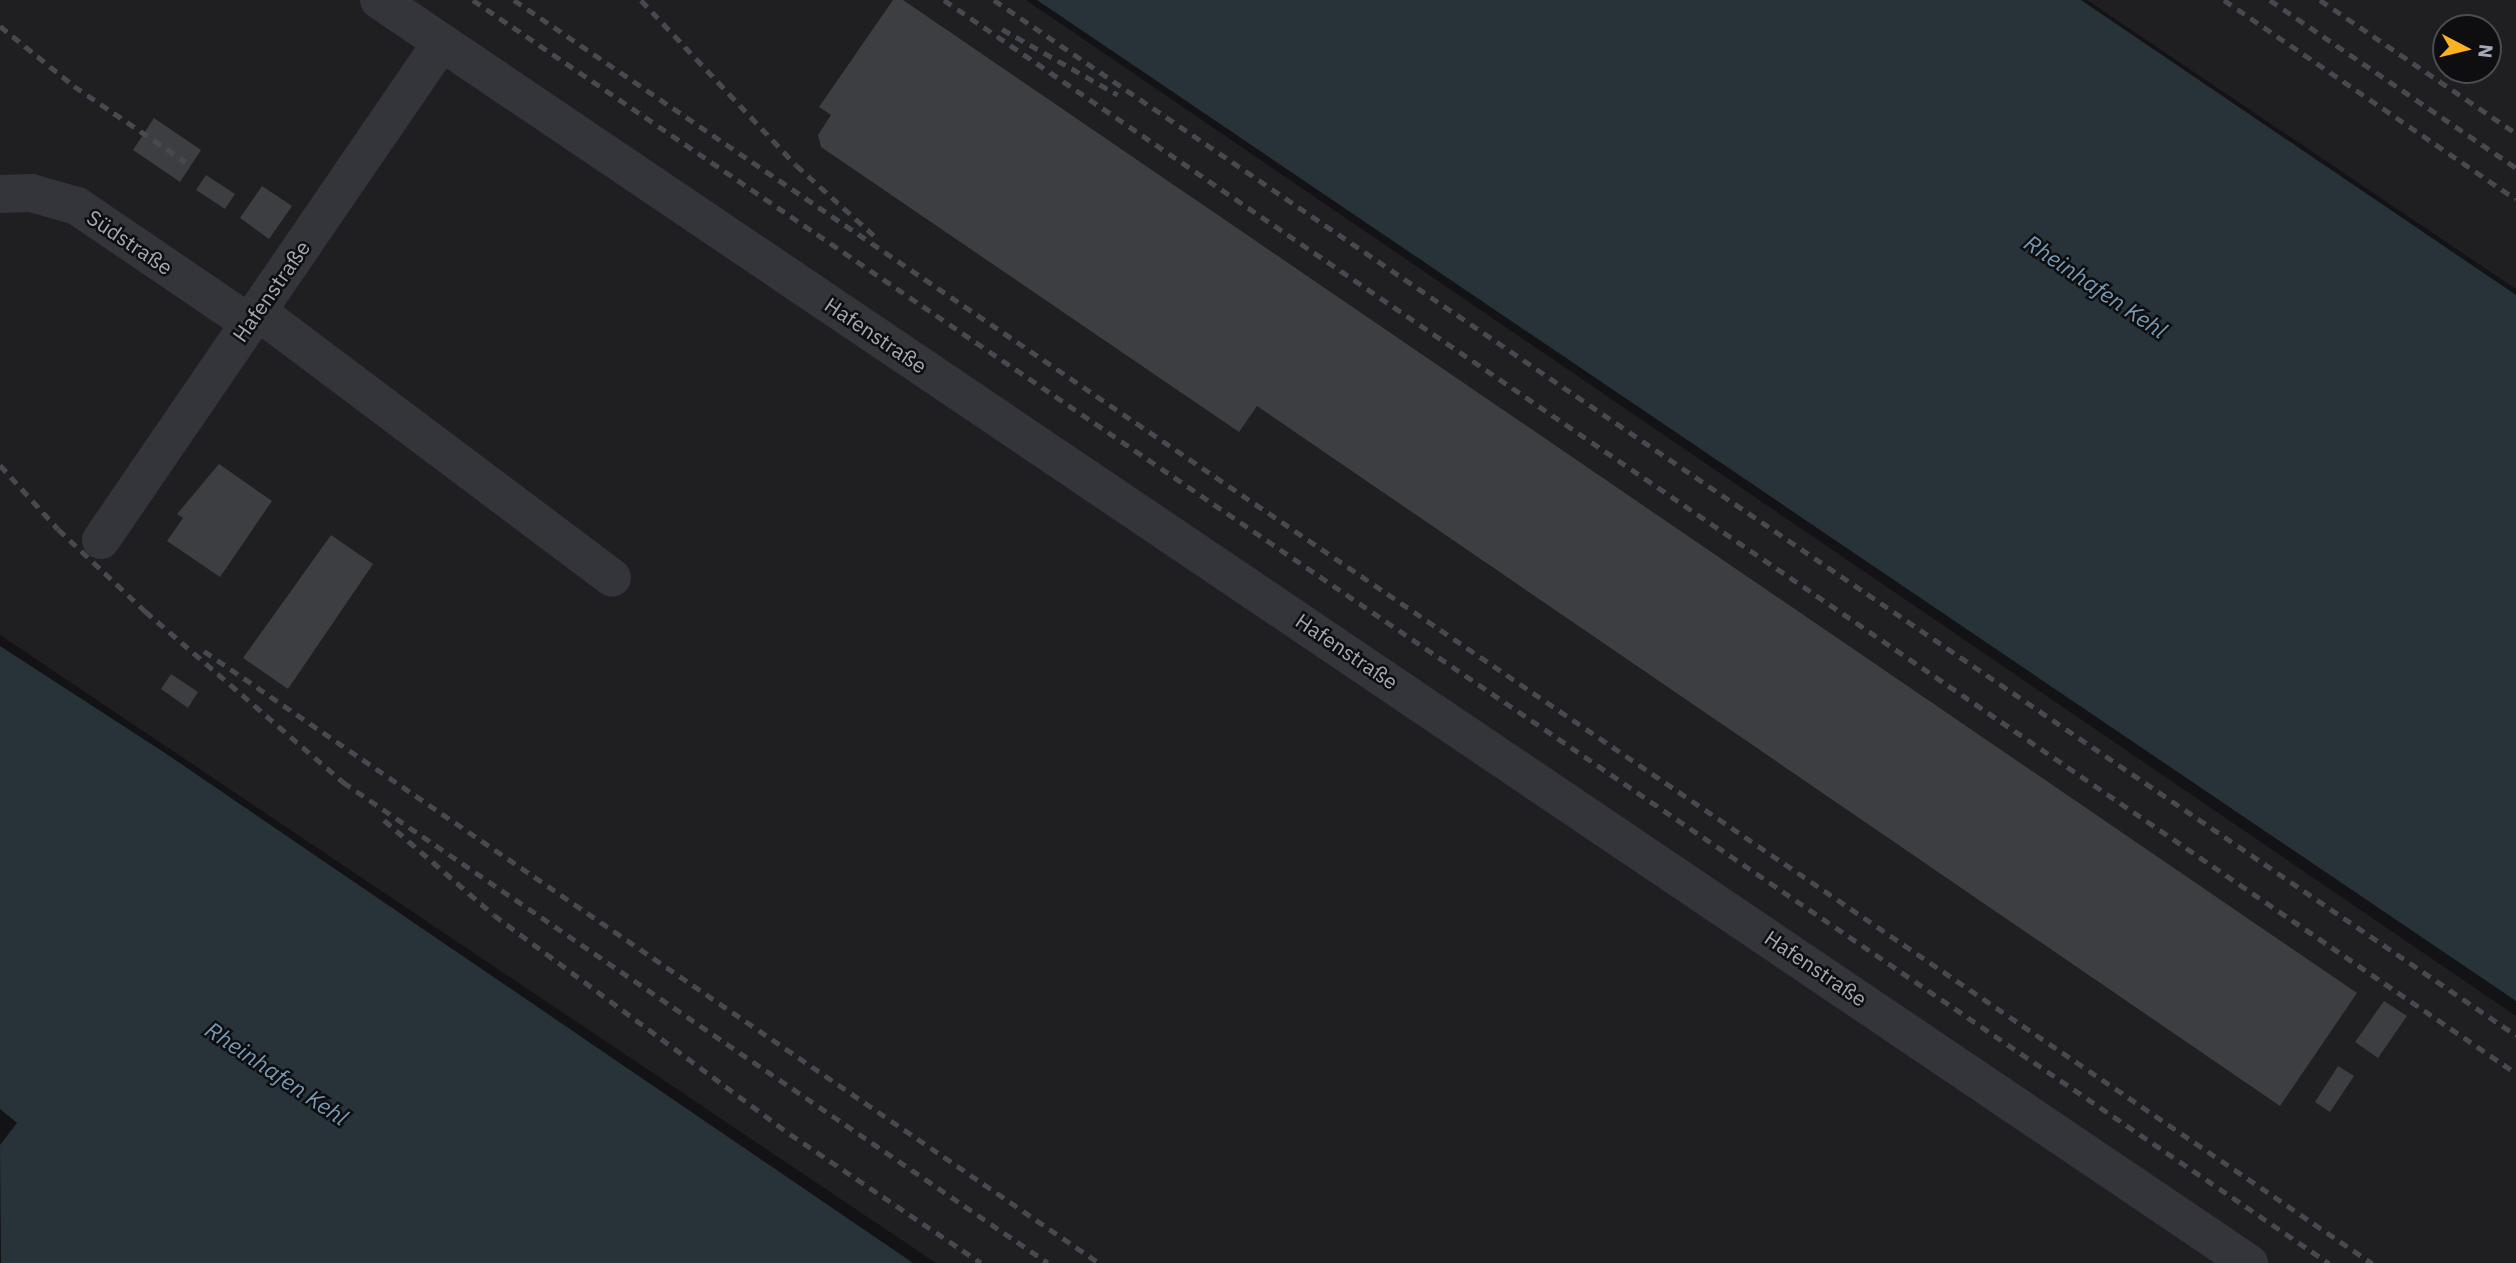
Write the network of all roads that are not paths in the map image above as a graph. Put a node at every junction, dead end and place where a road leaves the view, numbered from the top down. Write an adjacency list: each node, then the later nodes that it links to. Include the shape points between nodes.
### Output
1 (379, 0): 2 (street, Hafenstraße)
2 (441, 43): 4 (street, Hafenstraße); 7 (street, Hafenstraße)
3 (0, 194): 4 (street, Südstraße, via 32,193 77,206)
4 (253, 316): 5 (street, Hafenstraße); 6 (street, Südstraße)
5 (101, 540)
6 (612, 579)
7 (2249, 1263)

